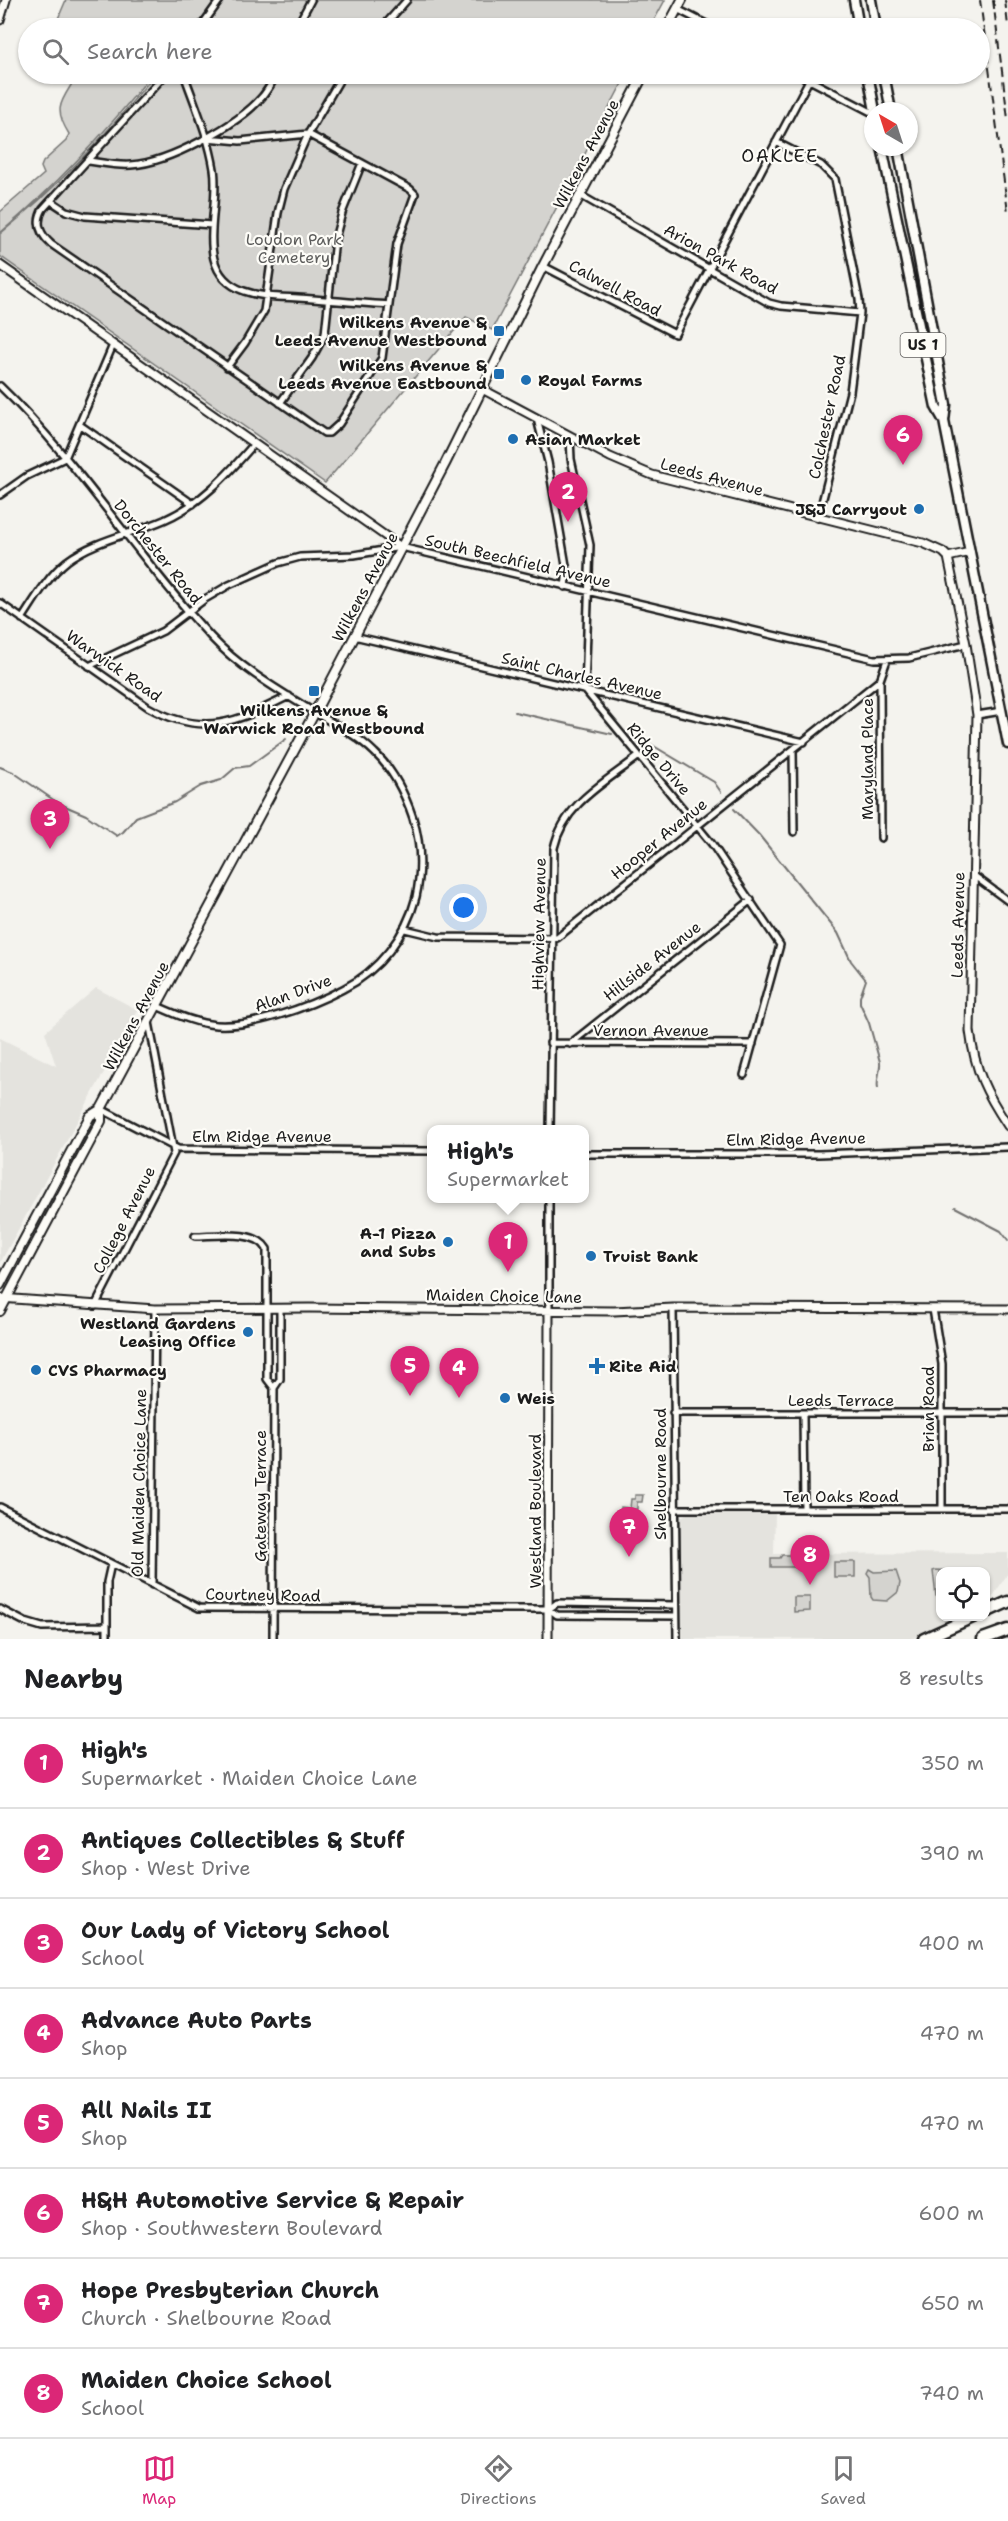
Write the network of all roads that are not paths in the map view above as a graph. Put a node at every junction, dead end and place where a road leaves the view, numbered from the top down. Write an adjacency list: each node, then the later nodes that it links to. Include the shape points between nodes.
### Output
1 (6, 0): 16 (street)
2 (220, 0): 9 (street)
3 (311, 0): 10 (street)
4 (407, 0): 11 (street)
5 (682, 0): 8 (main road)
6 (854, 0): 14 (main road)
7 (871, 0): 15 (main road)
8 (678, 9): 12 (main road); 13 (street)
9 (208, 18)
10 (301, 18)
11 (391, 18)
12 (673, 18)
13 (695, 18)
14 (857, 18)
15 (874, 18)
16 (0, 20)
17 (157, 84): 34 (street)
18 (187, 84): 30 (street)
19 (271, 84): 30 (street, via 254,105)
20 (337, 84): 29 (street)
21 (639, 84): 36 (main road, Wilkens Avenue)
22 (807, 84): 31 (street)
23 (817, 84): 28 (street)
24 (870, 84): 26 (main road)
25 (886, 84): 27 (main road)
26 (872, 102)
27 (889, 102)
28 (864, 107)
29 (308, 134): 30 (street, via 240,141); 35 (street); 42 (street, via 284,189)
30 (206, 138): 34 (street, via 147,163); 38 (street, via 216,182)
31 (776, 142): 41 (street); 45 (street, Colchester Road, via 821,165 835,179)
32 (884, 156): 52 (main road, US 1, via 936,407)
33 (900, 156): 52 (main road, US 1, via 946,405)
34 (89, 161): 37 (street)
35 (362, 163): 43 (street, via 342,213); 44 (street, via 415,194 397,244)
36 (579, 195): 40 (main road, Wilkens Avenue); 41 (street, Arion Park Road)
37 (51, 201): 38 (street, via 66,211 85,216); 47 (street, via 40,214 38,227 51,244)
38 (212, 225): 42 (street, via 211,251 218,271 242,291)
39 (0, 265): 46 (street, South Beechfield Avenue)
40 (543, 266): 41 (street, Calwell Road, via 675,334); 49 (main road, Wilkens Avenue)
41 (709, 269): 45 (street, Arion Park Road, via 774,305)
42 (266, 296): 43 (street); 47 (street, via 261,318)
43 (328, 300): 44 (street); 50 (street, via 325,334)
44 (389, 305): 50 (street, via 382,358 334,430 324,433)
45 (860, 313): 59 (street, Colchester Road, via 850,392)
46 (113, 345): 53 (street); 55 (street, South Beechfield Avenue)
47 (227, 367): 50 (street)
48 (0, 387): 56 (street, Dorchester Road)
49 (482, 389): 51 (street, Leeds Avenue); 61 (main road, Wilkens Avenue)
50 (280, 403)
51 (537, 419): 54 (street, Leeds Avenue); 64 (street, via 567,571)
52 (944, 421): 62 (main road, US 1)
53 (80, 425): 56 (street); 58 (street)
54 (570, 437): 59 (street, Leeds Avenue, via 652,475); 65 (street, via 571,459 589,536)
55 (254, 444): 58 (street); 61 (street, South Beechfield Avenue)
56 (65, 458): 57 (street, via 37,470); 60 (street, Dorchester Road)
57 (0, 495)
58 (193, 504): 60 (street, via 165,520)
59 (818, 518): 63 (street, Leeds Avenue, via 923,543)
60 (126, 534): 67 (street, Dorchester Road); 68 (street, via 91,547 65,563 54,572)
61 (401, 547): 64 (street, South Beechfield Avenue); 67 (street, via 278,562 229,585); 69 (main road, Wilkens Avenue)
62 (970, 552): 63 (street); 76 (main road, US 1)
63 (948, 557): 70 (street, Leeds Avenue)
64 (565, 586): 65 (street, South Beechfield Avenue)
65 (588, 592): 71 (street, South Beechfield Avenue); 74 (street)
66 (0, 603): 68 (street, Warwick Road)
67 (189, 611): 72 (street, via 163,631); 75 (street, Dorchester Road, via 238,662)
68 (22, 619): 72 (street, Warwick Road)
69 (354, 636): 74 (street, Saint Charles Avenue); 77 (main road, Wilkens Avenue)
70 (966, 645): 71 (street, South Beechfield Avenue); 78 (street, Leeds Avenue)
71 (887, 660): 73 (street)
72 (89, 666): 75 (street, Warwick Road, via 148,707 191,723 231,722)
73 (880, 680): 79 (street, Hooper Avenue); 85 (street, Maryland Place)
74 (585, 690): 79 (street, Saint Charles Avenue); 82 (street, Ridge Drive)
75 (289, 696): 77 (street, Dorchester Road)
76 (1002, 711): 78 (street); 80 (main road, US 1)
77 (315, 712): 89 (street, Alan Drive, via 376,754 396,780 411,812 420,850 420,880); 91 (main road, Wilkens Avenue)
78 (977, 715): 86 (street, Leeds Avenue)
79 (804, 742): 81 (street, Hooper Avenue)
80 (1008, 744)
81 (793, 750): 83 (street, Hooper Avenue); 84 (street)
82 (639, 756): 83 (street, Ridge Drive); 90 (street, Highview Avenue, via 572,808 561,825 554,848)
83 (697, 826): 87 (street, Ridge Drive); 90 (street, Hooper Avenue, via 557,938)
84 (794, 832)
85 (880, 838)
86 (973, 875): 88 (street); 99 (street, Leeds Avenue, via 971,1041 976,1068)
87 (751, 900): 94 (street, Hillside Avenue); 95 (street, Ridge Drive, via 780,945)
88 (1008, 901)
89 (405, 929): 90 (street, via 438,937); 91 (street, Alan Drive, via 378,964 351,985 253,1022 211,1025)
90 (552, 938): 93 (street, Highview Avenue)
91 (157, 1005): 92 (main road, Wilkens Avenue)
92 (148, 1022): 97 (main road, Wilkens Avenue); 100 (street)
93 (550, 1043): 94 (street, Vernon Avenue); 98 (street, Highview Avenue)
94 (570, 1044): 95 (street, Vernon Avenue)
95 (753, 1044): 96 (street, Ridge Drive)
96 (744, 1075)
97 (101, 1109): 100 (street, Elm Ridge Avenue); 106 (main road, Wilkens Avenue, via 90,1116); 107 (main road, Wilkens Avenue, via 101,1121)
98 (550, 1125)
99 (1008, 1126)
100 (171, 1145): 102 (street, Elm Ridge Avenue, via 178,1149); 108 (street, College Avenue, via 174,1154)
101 (1008, 1147): 103 (street, Elm Ridge Avenue, via 819,1154)
102 (427, 1151)
103 (589, 1154)
104 (549, 1203): 115 (street)
105 (195, 1236): 109 (street, Gateway Terrace, via 252,1237 261,1241 268,1253)
106 (0, 1285)
107 (3, 1298): 108 (street, Maiden Choice Lane); 116 (main road, Wilkens Avenue)
108 (95, 1306): 113 (street, Maiden Choice Lane)
109 (267, 1308): 110 (street, Maiden Choice Lane); 113 (street, Maiden Choice Lane); 117 (street, Gateway Terrace, via 267,1379)
110 (280, 1308): 115 (street, Maiden Choice Lane); 117 (street, Gateway Terrace, via 280,1379)
111 (673, 1308): 114 (street, Maiden Choice Lane); 115 (street, Maiden Choice Lane); 118 (street, Shelbourne Road)
112 (1008, 1308): 114 (street, Maiden Choice Lane)
113 (155, 1309): 128 (street, Old Maiden Choice Lane)
114 (933, 1309): 120 (street, Brian Road, via 942,1364)
115 (549, 1310): 133 (street, Westland Boulevard)
116 (0, 1311)
117 (274, 1388): 132 (street, Gateway Terrace)
118 (673, 1413): 119 (street, Leeds Terrace); 123 (street, Shelbourne Road)
119 (803, 1413): 120 (street, Leeds Terrace); 124 (street)
120 (942, 1413): 121 (street, Leeds Terrace); 125 (street, Brian Road)
121 (1008, 1413)
122 (0, 1507): 127 (street, Courtney Road)
123 (674, 1509): 124 (street, Ten Oaks Road); 130 (street, Shelbourne Road)
124 (804, 1509): 125 (street, Ten Oaks Road)
125 (942, 1509): 126 (street, Ten Oaks Road)
126 (1008, 1509)
127 (111, 1564): 128 (street, Courtney Road); 137 (street)
128 (152, 1586): 132 (street, Courtney Road, via 199,1608)
129 (1008, 1602): 134 (highway)
130 (675, 1605): 133 (street, Courtney Road, via 557,1603); 135 (street, Shelbourne Road)
131 (0, 1609): 137 (street, via 42,1627)
132 (273, 1609): 133 (street, Courtney Road); 140 (street, Gateway Terrace)
133 (549, 1609): 135 (street, Courtney Road, via 557,1616); 141 (street, Westland Boulevard)
134 (990, 1610)
135 (676, 1617): 142 (street, Shelbourne Road)
136 (966, 1621): 143 (highway)
137 (107, 1626): 139 (street)
138 (1008, 1630): 144 (highway)
139 (107, 1639)
140 (273, 1639)
141 (548, 1639)
142 (677, 1639)
143 (924, 1639)
144 (983, 1639)

